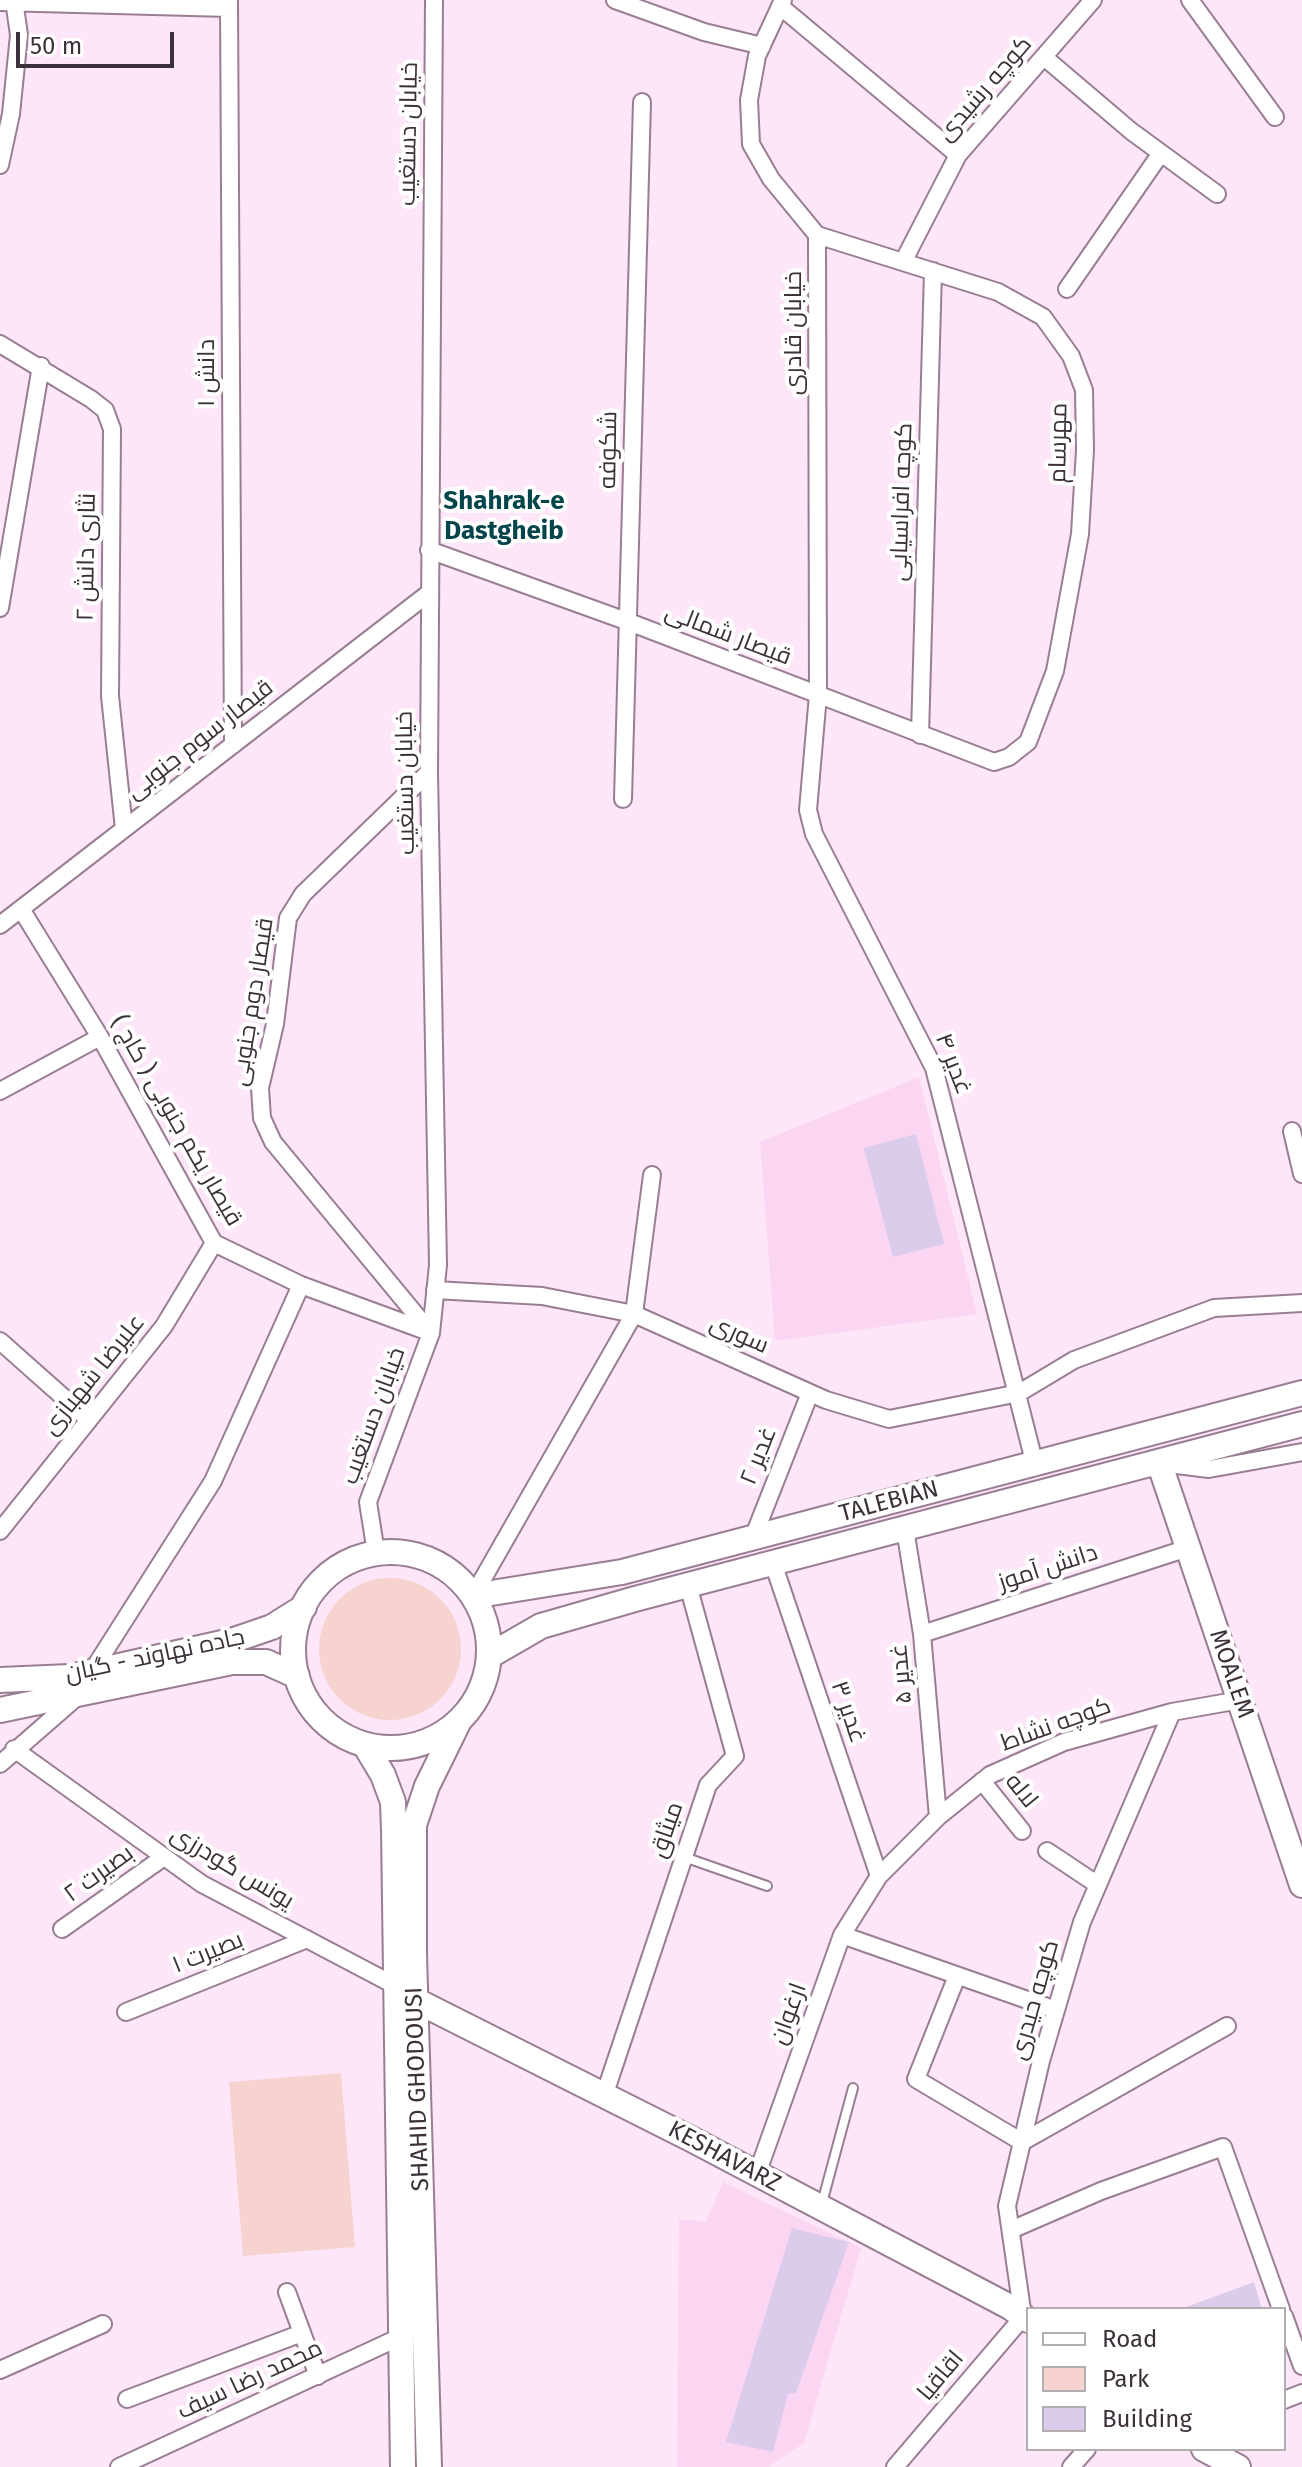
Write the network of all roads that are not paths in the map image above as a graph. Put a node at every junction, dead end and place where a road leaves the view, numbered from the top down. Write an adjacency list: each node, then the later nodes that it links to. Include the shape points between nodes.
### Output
1 (434, 0): 23 (street, خیابان دستغیب)
2 (615, 0): 9 (street)
3 (1093, 0): 10 (street, کوچه رشیدی)
4 (1190, 0): 12 (street)
5 (9, 2): 6 (street); 15 (street, via 19,35)
6 (92, 2): 8 (street)
7 (781, 3): 9 (street); 14 (street)
8 (229, 4): 29 (street, دانش ۱)
9 (762, 46): 17 (street, via 749,100 751,144 771,179)
10 (1044, 57): 13 (street); 14 (street, کوچه رشیدی)
11 (642, 102): 26 (street, شکوفه)
12 (1275, 117)
13 (1161, 153): 16 (street); 20 (street)
14 (958, 155): 18 (street, کوچه رشیدی)
15 (0, 165)
16 (1217, 194)
17 (817, 235): 18 (street, مهرسام); 27 (street, خیابان قادری)
18 (904, 260): 19 (street, مهرسام)
19 (933, 271): 28 (street, کوچه افراسیابی); 30 (street, مهرسام, via 998,292 1043,317 1071,356 1084,390 1081,520 1068,609 1055,671 1028,742)
20 (1067, 289)
21 (0, 344): 22 (street, نثاری دانش ۲)
22 (41, 366): 25 (street); 33 (street, نثاری دانش ۲, via 105,410 112,429 110,696)
23 (429, 550): 24 (street, خیابان دستغیب); 26 (street, قیصار شمالی)
24 (429, 593): 29 (street, قیصار سوم جنوبی); 31 (street, خیابان دستغیب)
25 (0, 608)
26 (629, 622): 27 (street, قیصار شمالی); 32 (street, شکوفه)
27 (818, 695): 28 (street, قیصار شمالی); 49 (street, غدیر ۴, via 808,810 814,834 934,1068)
28 (920, 735): 30 (street, قیصار شمالی, via 994,762)
29 (233, 745): 33 (street, قیصار سوم جنوبی)
30 (1009, 757)
31 (429, 772): 43 (street, خیابان دستغیب); 46 (street, قیصار دوم جنوبی, via 303,894 288,918 275,1024 260,1088 262,1118 273,1142)
32 (623, 799)
33 (124, 829): 34 (street, قیصار سوم جنوبی)
34 (21, 909): 35 (street, قیصار سوم جنوبی); 36 (street, قیصار یکم جنوبی ( کاج ))
35 (0, 925)
36 (100, 1037): 37 (street); 41 (street, قیصار یکم جنوبی ( کاج ))
37 (0, 1091)
38 (1292, 1131): 39 (street)
39 (1302, 1174)
40 (652, 1175): 45 (street)
41 (214, 1243): 42 (street, قیصار یکم جنوبی ( کاج )); 51 (street, علیرضا شهبازی, via 164,1326)
42 (301, 1285): 46 (street, قیصار یکم جنوبی ( کاج )); 69 (street, via 213,1481)
43 (435, 1290): 45 (street, سوری, via 542,1296); 46 (street, خیابان دستغیب)
44 (1302, 1303): 49 (street, سوری, via 1214,1308 1074,1360)
45 (634, 1314): 48 (street, سوری); 63 (street)
46 (431, 1333): 60 (street, خیابان دستغیب, via 368,1502)
47 (0, 1341): 51 (street)
48 (810, 1393): 49 (street, سوری, via 889,1419); 58 (street, غدیر ۲)
49 (1019, 1393): 55 (street, غدیر ۴)
50 (1302, 1393): 55 (main road, TALEBIAN)
51 (89, 1420): 57 (street, علیرضا شهبازی)
52 (1302, 1424): 54 (main road, TALEBIAN)
53 (1302, 1452): 54 (street, via 1209,1469)
54 (1159, 1462): 56 (main road, TALEBIAN); 59 (main road, MOALEM)
55 (1035, 1465): 58 (main road, TALEBIAN)
56 (905, 1529): 61 (main road, TALEBIAN); 65 (street, غدیر ۵)
57 (0, 1531)
58 (753, 1538): 63 (main road, TALEBIAN, via 622,1572)
59 (1188, 1548): 65 (street, دانش آموز); 70 (main road, MOALEM)
60 (376, 1553): 63 (main road, via 404,1552 431,1560); 64 (main road, via 329,1574)
61 (773, 1563): 62 (main road, TALEBIAN); 83 (street, غدیر ۳)
62 (688, 1585): 66 (main road, TALEBIAN, via 541,1626); 82 (street, میثاق, via 735,1756 708,1785)
63 (473, 1596): 66 (main road, via 488,1635)
64 (304, 1607): 67 (main road, via 293,1640); 69 (main road, جاده نهاوند - گیان, via 251,1636)
65 (922, 1634): 78 (street, غدیر ۵)
66 (489, 1656): 73 (main road, via 474,1702)
67 (297, 1676): 69 (main road, جاده نهاوند - گیان, via 250,1660); 74 (main road, via 319,1717)
68 (0, 1680): 69 (main road, جاده نهاوند - گیان)
69 (85, 1684): 71 (main road, جاده نهاوند - گیان); 75 (street)
70 (1240, 1700): 72 (street, کوچه نشاط); 85 (main road, MOALEM)
71 (0, 1710)
72 (1172, 1712): 77 (street, کوچه نشاط, via 1064,1742); 84 (street, کوچه حیدری)
73 (459, 1721): 74 (main road, via 431,1740 399,1748); 92 (main road, SHAHID GHODOUSI, via 414,1825)
74 (365, 1745): 91 (main road, SHAHID GHODOUSI, via 393,1802)
75 (14, 1749): 76 (street); 81 (street, یونس گودرزی)
76 (0, 1764)
77 (982, 1781): 78 (street, کوچه نشاط); 79 (street, لاله)
78 (938, 1817): 83 (street, کوچه نشاط)
79 (1022, 1831)
80 (1047, 1851): 84 (street)
81 (164, 1857): 87 (street, بصیرت ۲); 89 (street, یونس گودرزی, via 202,1884)
82 (684, 1857): 86 (lane); 97 (street, میثاق)
83 (879, 1876): 88 (street, ارغوان)
84 (1098, 1885): 93 (street, کوچه حیدری)
85 (1302, 1885)
86 (767, 1886)
87 (62, 1929)
88 (842, 1935): 90 (street); 99 (street, ارغوان)
89 (307, 1939): 91 (street, یونس گودرزی); 94 (street, بصیرت ۱)
90 (957, 1976): 93 (street); 98 (street, via 916,2079)
91 (394, 1985): 108 (main road, SHAHID GHODOUSI)
92 (415, 2000): 97 (main road, KESHAVARZ); 118 (main road, SHAHID GHODOUSI)
93 (1056, 2010): 98 (street, کوچه حیدری)
94 (126, 2012)
95 (1227, 2026): 98 (street)
96 (853, 2088): 100 (lane)
97 (604, 2096): 99 (main road, KESHAVARZ)
98 (1022, 2142): 101 (street, کوچه حیدری, via 1007,2206)
99 (757, 2174): 100 (main road, KESHAVARZ)
100 (821, 2208): 104 (main road, KESHAVARZ)
101 (1011, 2230): 103 (street, via 1223,2147); 104 (street, کوچه حیدری)
102 (287, 2292): 107 (street)
103 (1280, 2307)
104 (1025, 2318): 119 (street, اقاقیا)
105 (1286, 2322): 109 (street)
106 (103, 2324): 110 (street)
107 (302, 2333): 111 (street); 112 (street)
108 (400, 2337): 111 (street, محمد رضا سیف); 117 (main road, SHAHID GHODOUSI)
109 (1302, 2366)
110 (0, 2370)
111 (318, 2376): 115 (street, محمد رضا سیف)
112 (127, 2399)
113 (1085, 2451): 120 (street)
114 (1208, 2451): 121 (main road)
115 (142, 2462): 116 (street, محمد رضا سیف)
116 (119, 2467)
117 (403, 2467)
118 (429, 2467)
119 (895, 2467)
120 (1071, 2467)
121 (1238, 2467)

